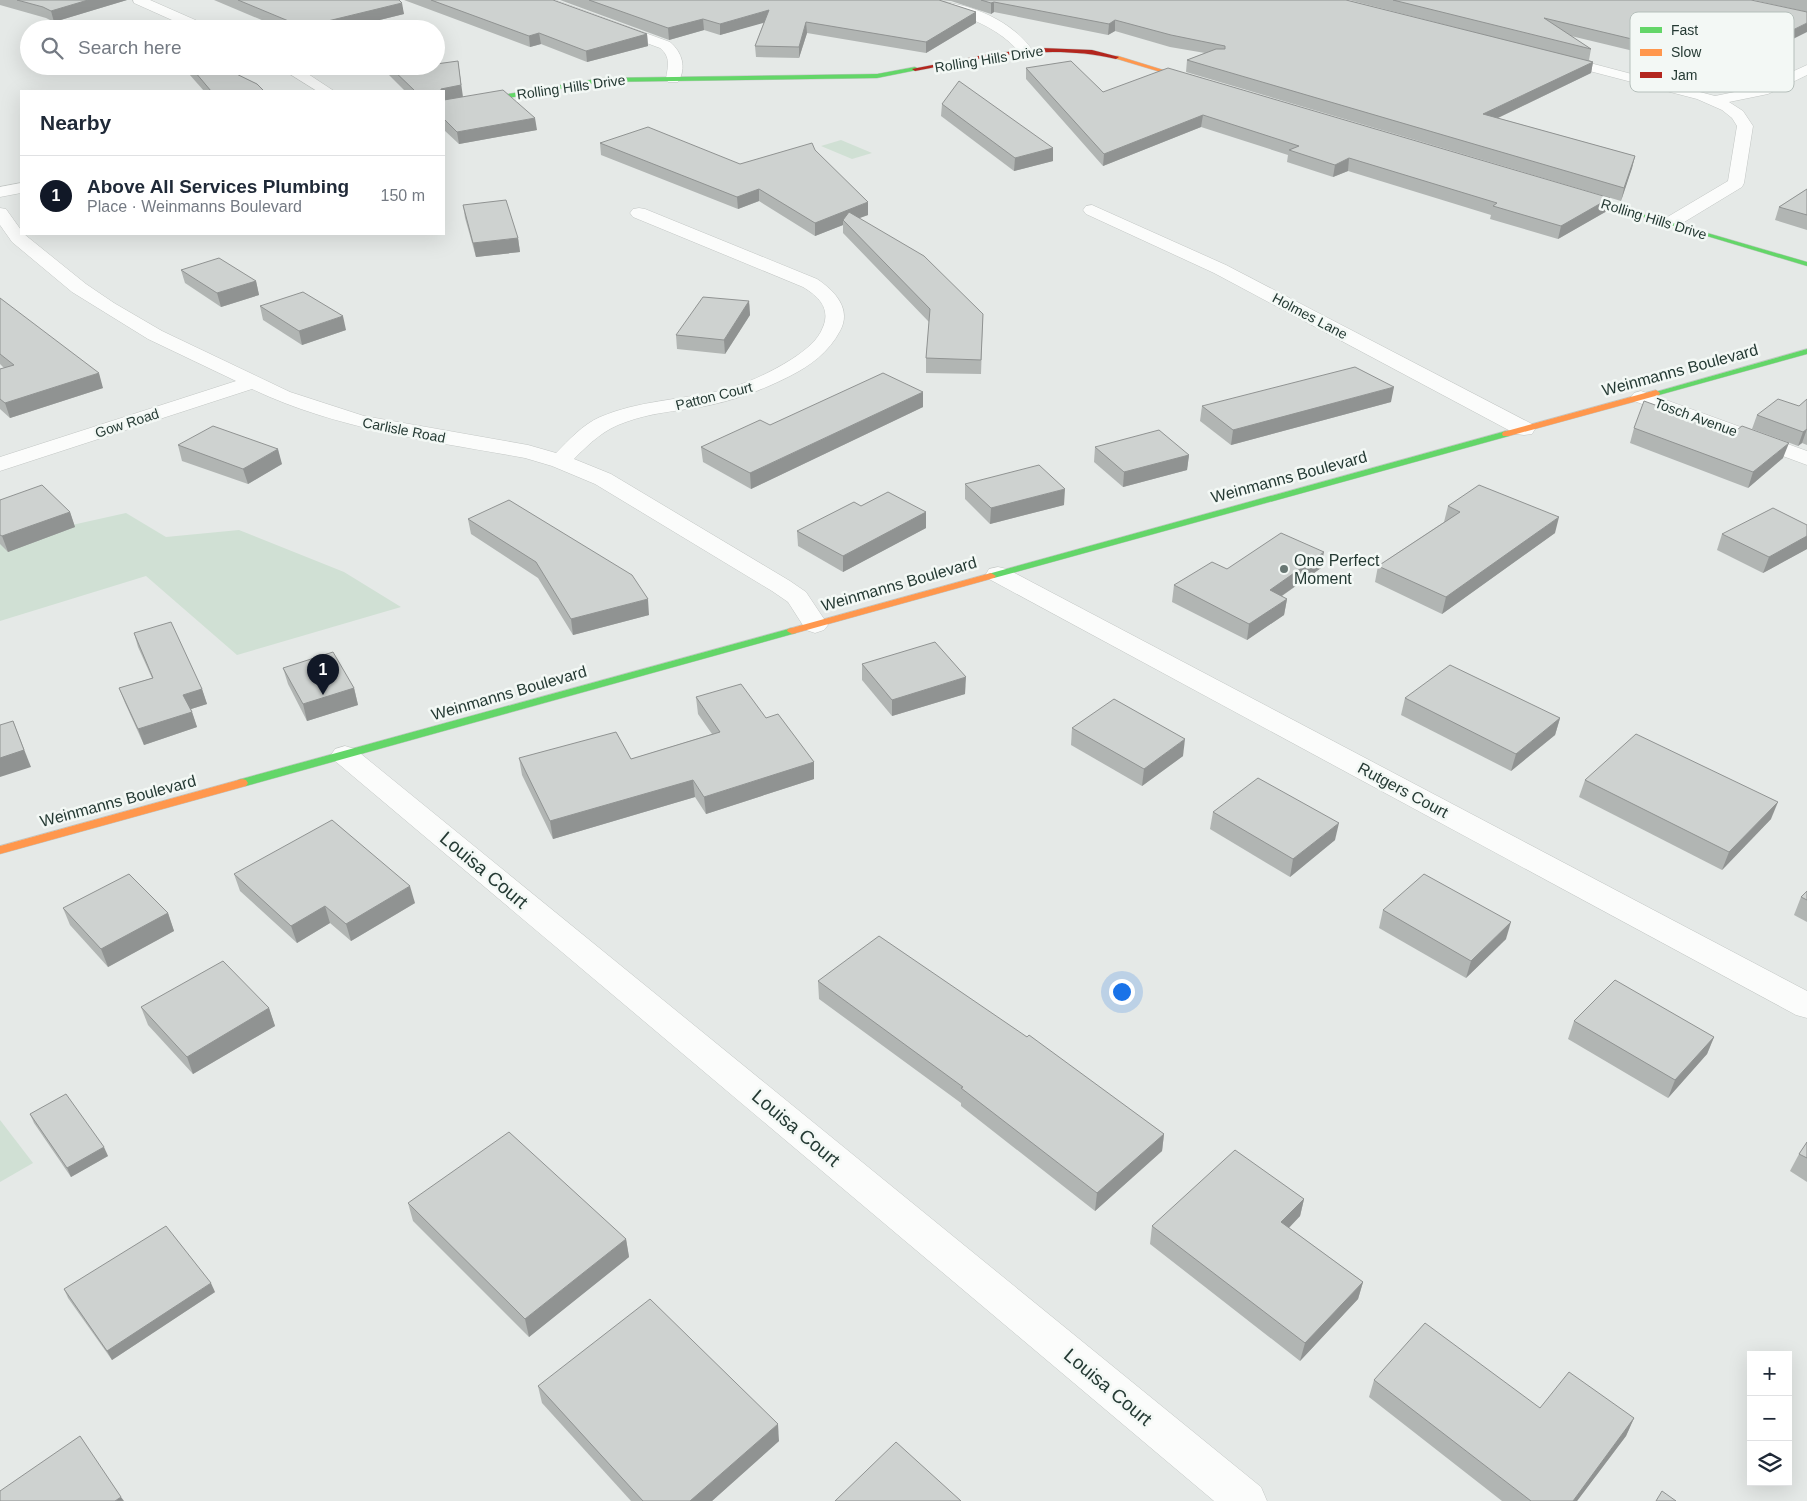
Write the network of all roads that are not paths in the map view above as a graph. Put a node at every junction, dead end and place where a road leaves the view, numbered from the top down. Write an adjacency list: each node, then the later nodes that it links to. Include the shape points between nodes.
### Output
1 (139, 0): 4 (street)
2 (543, 0): 11 (street, via 665,45 674,52 677,60)
3 (926, 0): 5 (street, via 989,21 1006,30)
4 (184, 20)
5 (1026, 51): 11 (street, Rolling Hills Drive, via 877,76); 12 (street, Rolling Hills Drive, via 1072,50 1112,56)
6 (1547, 56): 10 (street)
7 (1807, 70): 9 (street)
8 (302, 75): 13 (street)
9 (1794, 76)
10 (1630, 78)
11 (673, 79): 17 (street, Rolling Hills Drive, via 601,80)
12 (1205, 84)
13 (325, 90)
14 (1684, 92): 16 (street)
15 (1758, 92): 16 (street)
16 (1715, 100): 24 (street, via 1733,109 1745,126 1736,183)
17 (445, 107)
18 (20, 188): 19 (street)
19 (0, 192)
20 (1565, 192): 24 (street, Rolling Hills Drive)
21 (1092, 210): 29 (street, Holmes Lane, via 1220,269)
22 (0, 213): 27 (street, Carlisle Road, via 18,238 107,307 155,335)
23 (639, 213): 31 (street, Patton Court, via 821,290 832,301 835,323 828,338 792,368 732,394 607,422 592,430)
24 (1670, 223): 25 (street, Rolling Hills Drive)
25 (1807, 264)
26 (1807, 351): 28 (street, Weinmanns Boulevard)
27 (254, 382): 31 (street, Carlisle Road, via 321,410 361,422 528,452); 32 (street, Gow Road)
28 (1641, 397): 29 (street, Weinmanns Boulevard); 30 (street, Tosch Avenue)
29 (1524, 429): 33 (street, Weinmanns Boulevard)
30 (1807, 458)
31 (560, 461): 34 (street, Carlisle Road, via 603,479 781,586 797,597)
32 (0, 464)
33 (998, 574): 34 (street, Weinmanns Boulevard); 37 (street, Rutgers Court)
34 (815, 625): 35 (street, Weinmanns Boulevard)
35 (345, 755): 36 (street, Weinmanns Boulevard); 38 (street, Louisa Court)
36 (0, 850)
37 (1807, 1006)
38 (1246, 1501)

